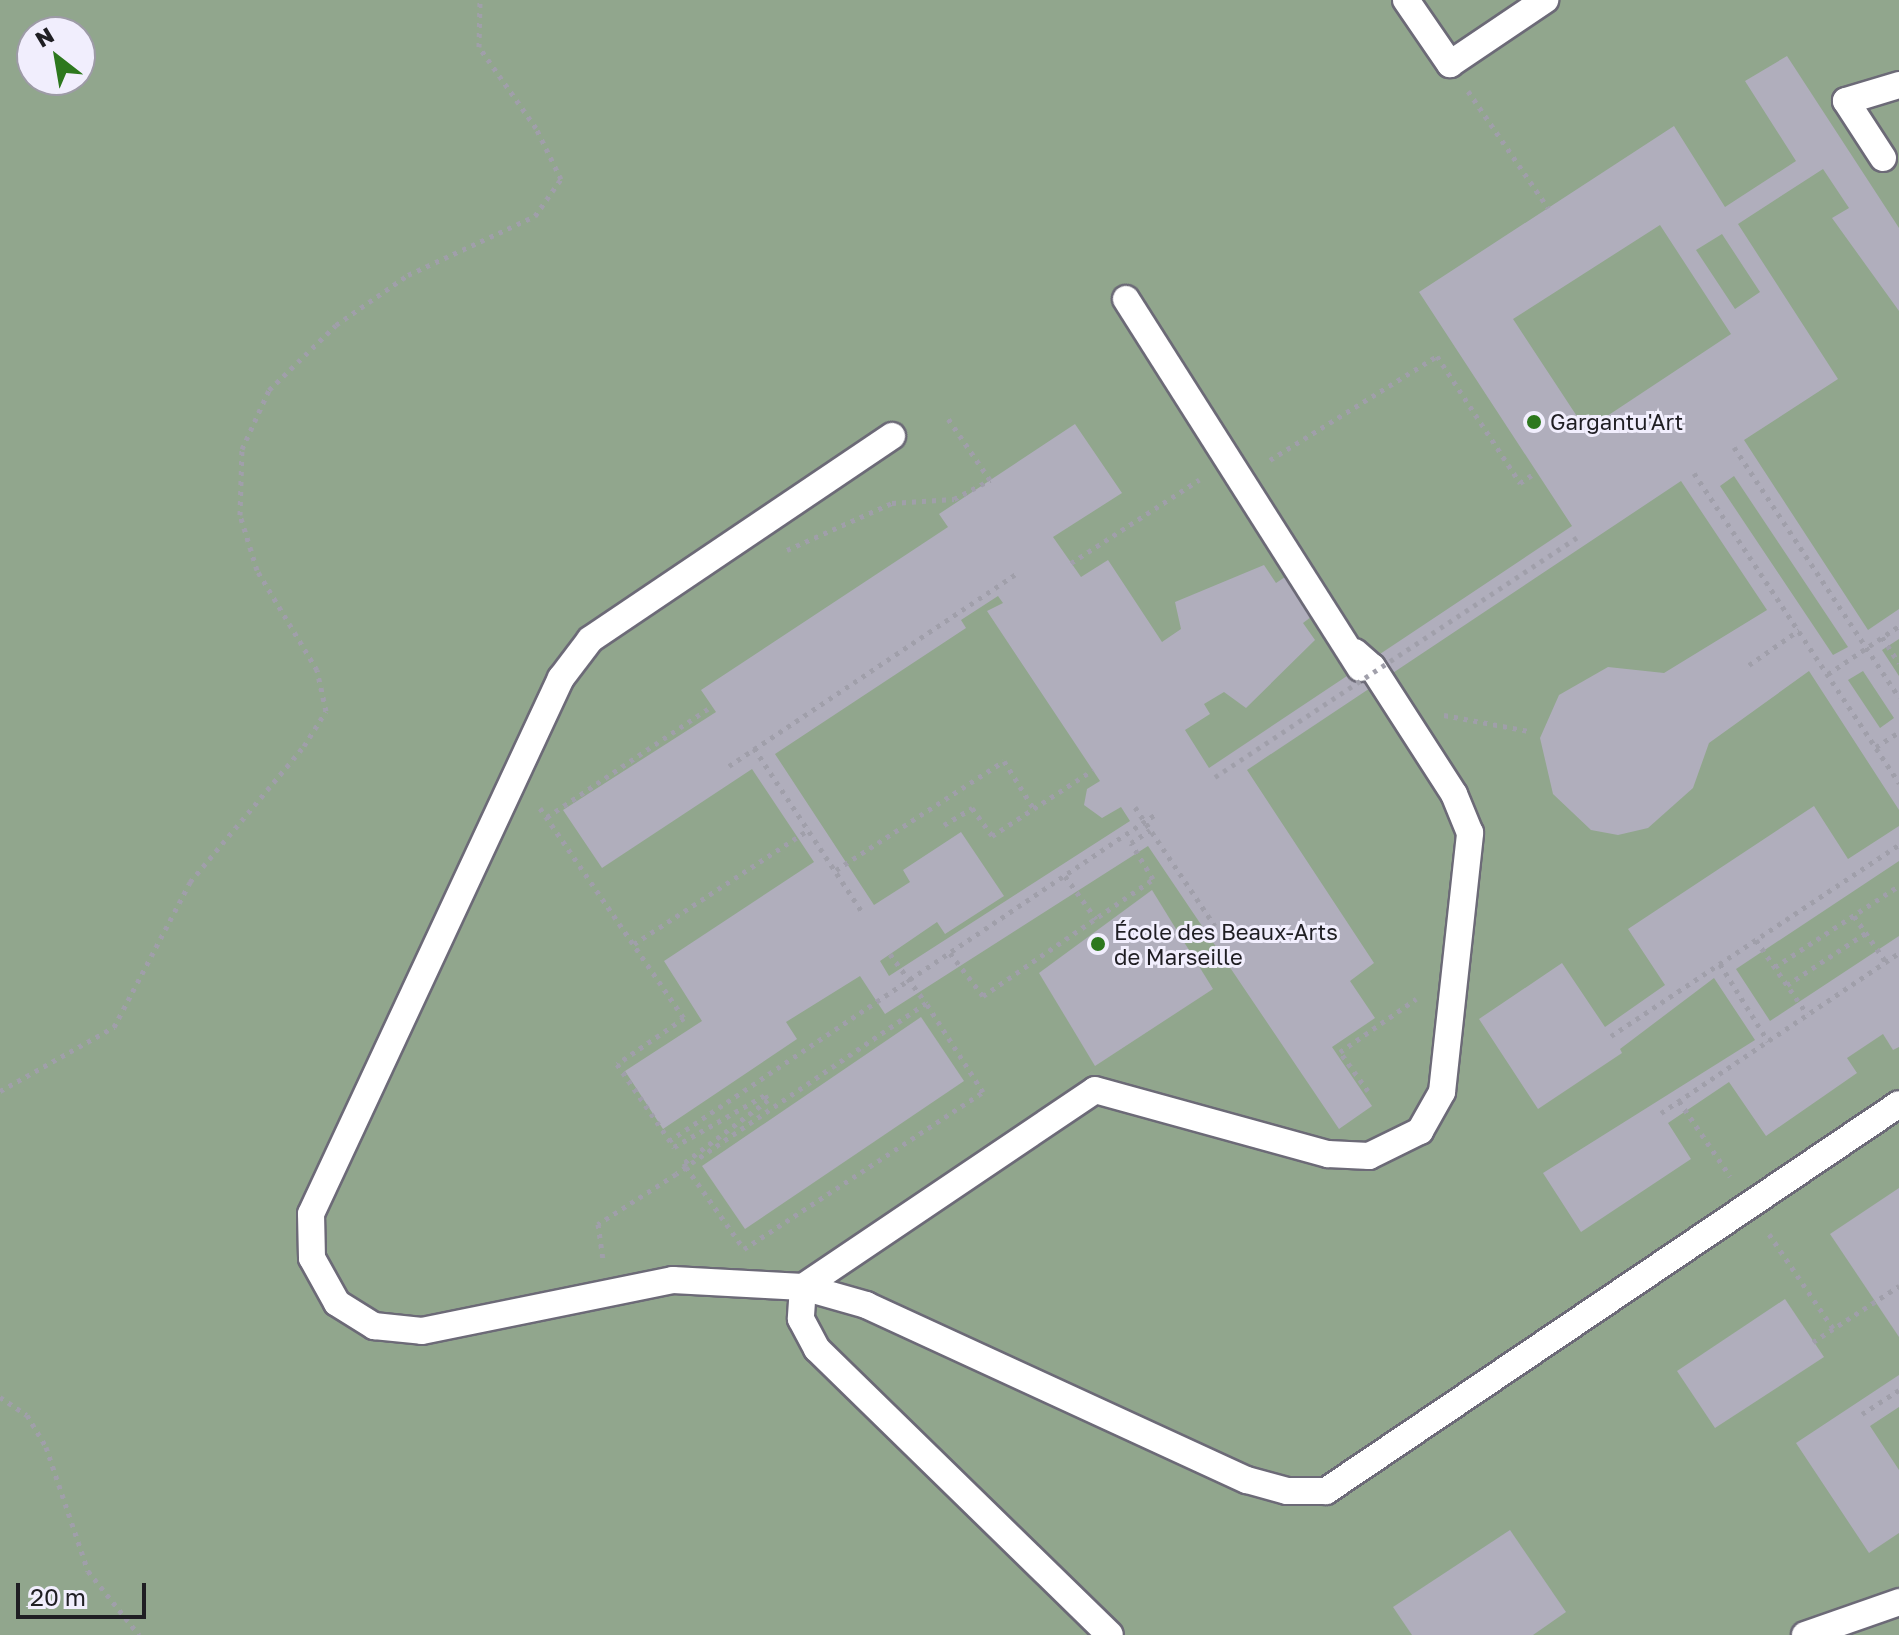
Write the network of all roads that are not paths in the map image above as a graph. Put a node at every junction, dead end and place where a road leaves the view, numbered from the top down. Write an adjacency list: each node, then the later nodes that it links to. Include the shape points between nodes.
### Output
1 (1406, 0): 2 (lane, via 1450,64)
2 (1545, 0)
3 (1899, 85): 4 (lane, via 1846,101)
4 (1883, 158)
5 (1126, 299): 8 (lane, via 1355,652 1454,794 1470,833 1442,1092 1420,1131 1369,1156 1328,1154 1095,1090)
6 (892, 436): 8 (lane, via 590,640 561,678 311,1214 312,1258 337,1303 374,1326 422,1331 673,1280)
7 (1899, 1104): 8 (lane, via 1326,1491 1287,1491 1247,1480 866,1305)
8 (803, 1287): 10 (lane, via 801,1319 817,1349)
9 (1899, 1602): 11 (lane)
10 (1110, 1635)
11 (1805, 1635)

